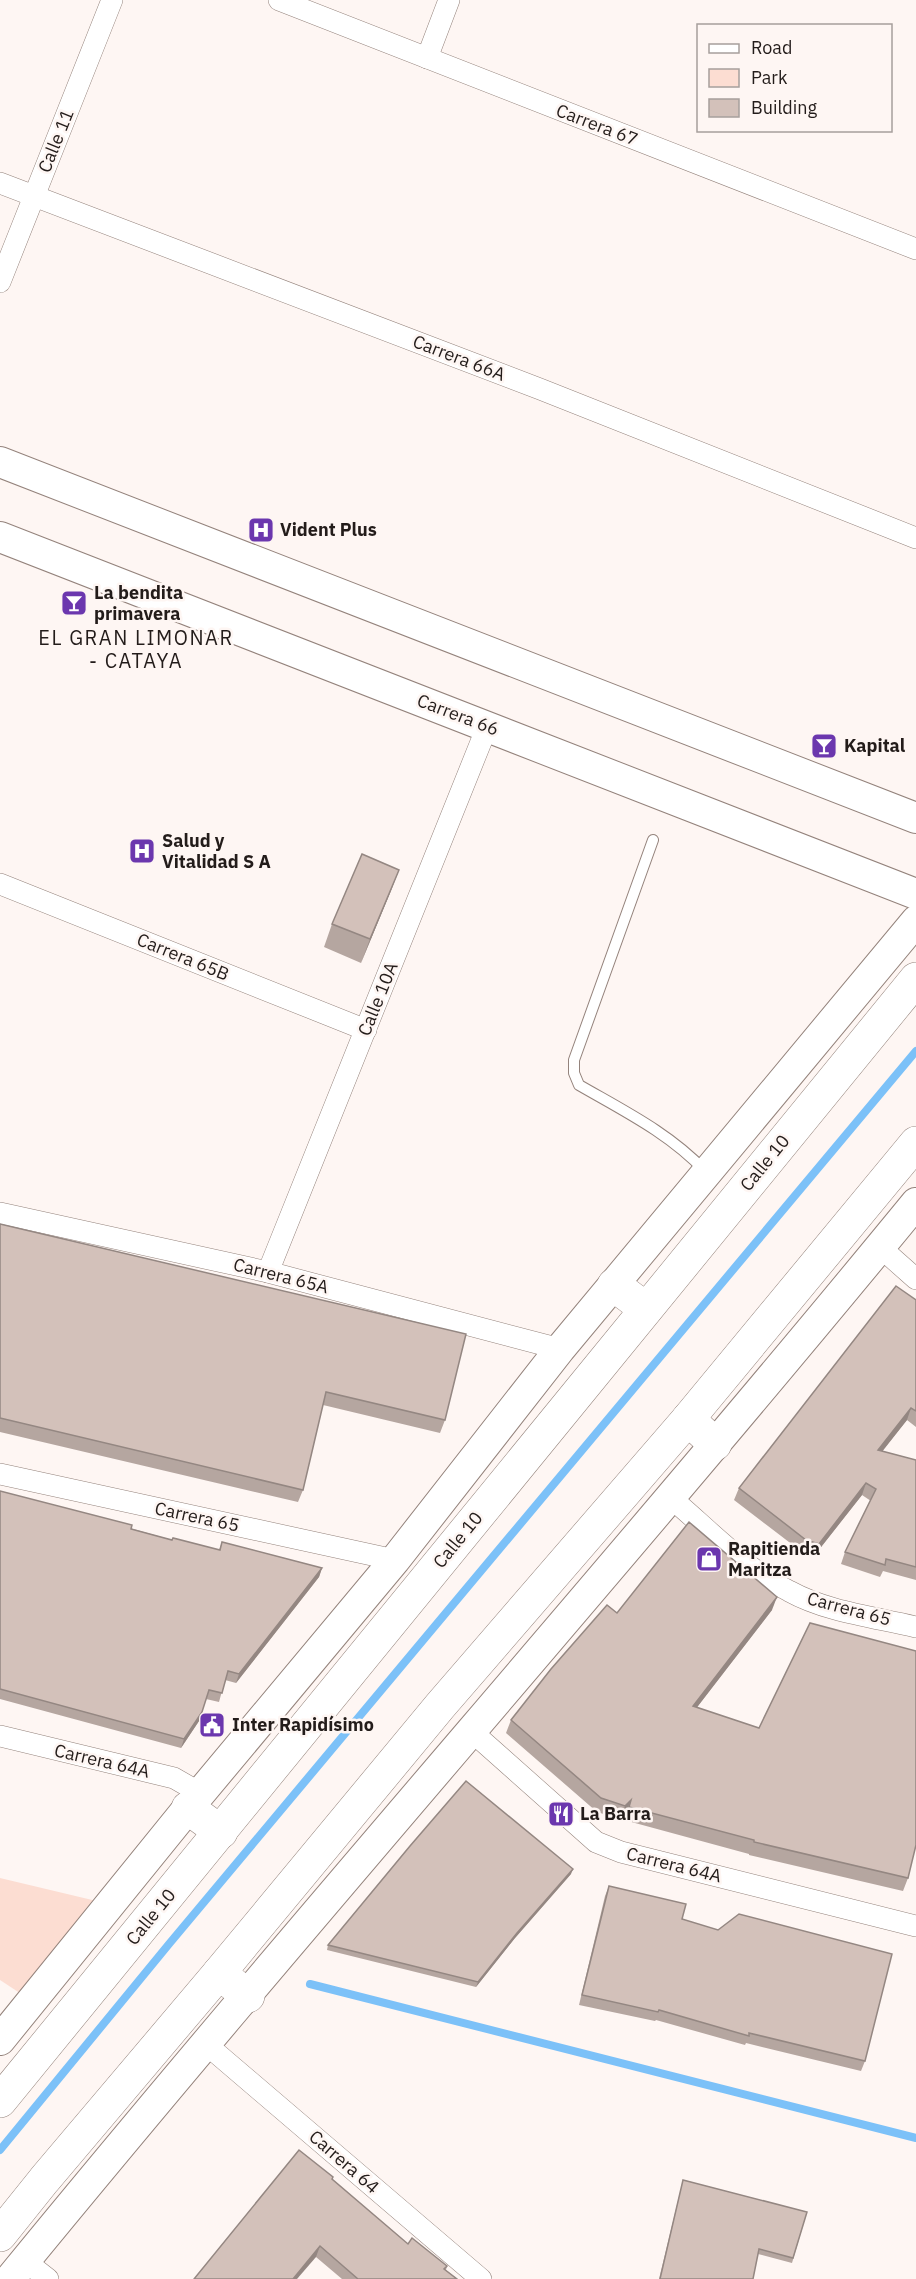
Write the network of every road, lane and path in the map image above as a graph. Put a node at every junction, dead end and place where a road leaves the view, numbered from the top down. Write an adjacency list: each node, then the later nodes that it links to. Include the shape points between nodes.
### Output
1 (112, 0): 6 (street, Calle 11)
2 (279, 0): 4 (street, Carrera 67)
3 (449, 0): 4 (street)
4 (427, 58): 7 (street, Carrera 67)
5 (0, 183): 6 (street, Carrera 66A)
6 (34, 196): 8 (street, Calle 11); 11 (street, Carrera 66A)
7 (916, 249)
8 (0, 282)
9 (0, 462): 13 (street)
10 (0, 537): 12 (street, Carrera 66)
11 (916, 538)
12 (487, 727): 16 (street, Carrera 66); 19 (street, Calle 10A)
13 (916, 818)
14 (653, 840): 21 (lane, via 574,1060 574,1073 579,1085 650,1125 684,1149)
15 (0, 884): 19 (street, Carrera 65B)
16 (916, 894)
17 (916, 921): 21 (street, Calle 10)
18 (916, 979): 28 (main road, Calle 10)
19 (366, 1030): 25 (street, Calle 10A)
20 (916, 1143): 30 (main road)
21 (707, 1173): 27 (street, Calle 10)
22 (916, 1203): 24 (street)
23 (0, 1213): 25 (street, Carrera 65A)
24 (880, 1247): 26 (street); 31 (street)
25 (268, 1272): 29 (street, Carrera 65A)
26 (916, 1279)
27 (614, 1285): 28 (main road); 29 (street, Calle 10)
28 (646, 1309): 39 (main road, Calle 10)
29 (560, 1349): 34 (street, Calle 10)
30 (688, 1419): 31 (main road); 41 (main road, via 440,1706)
31 (715, 1444): 33 (street)
32 (0, 1474): 34 (street, Carrera 65)
33 (671, 1498): 35 (street, Carrera 65, via 761,1575 789,1592 823,1606); 36 (street)
34 (395, 1560): 38 (street, Calle 10)
35 (916, 1627)
36 (471, 1730): 40 (street, Carrera 64A, via 596,1842 621,1852); 42 (street)
37 (0, 1736): 38 (street, Carrera 64A, via 174,1778)
38 (194, 1800): 39 (main road); 43 (street, Calle 10)
39 (221, 1832): 45 (main road, Calle 10)
40 (916, 1926)
41 (219, 1973): 42 (main road); 46 (main road)
42 (248, 1996): 44 (street)
43 (0, 2040)
44 (207, 2045): 47 (street); 49 (street, Carrera 64)
45 (0, 2101)
46 (0, 2235)
47 (18, 2270): 48 (street)
48 (48, 2279)
49 (481, 2279)

